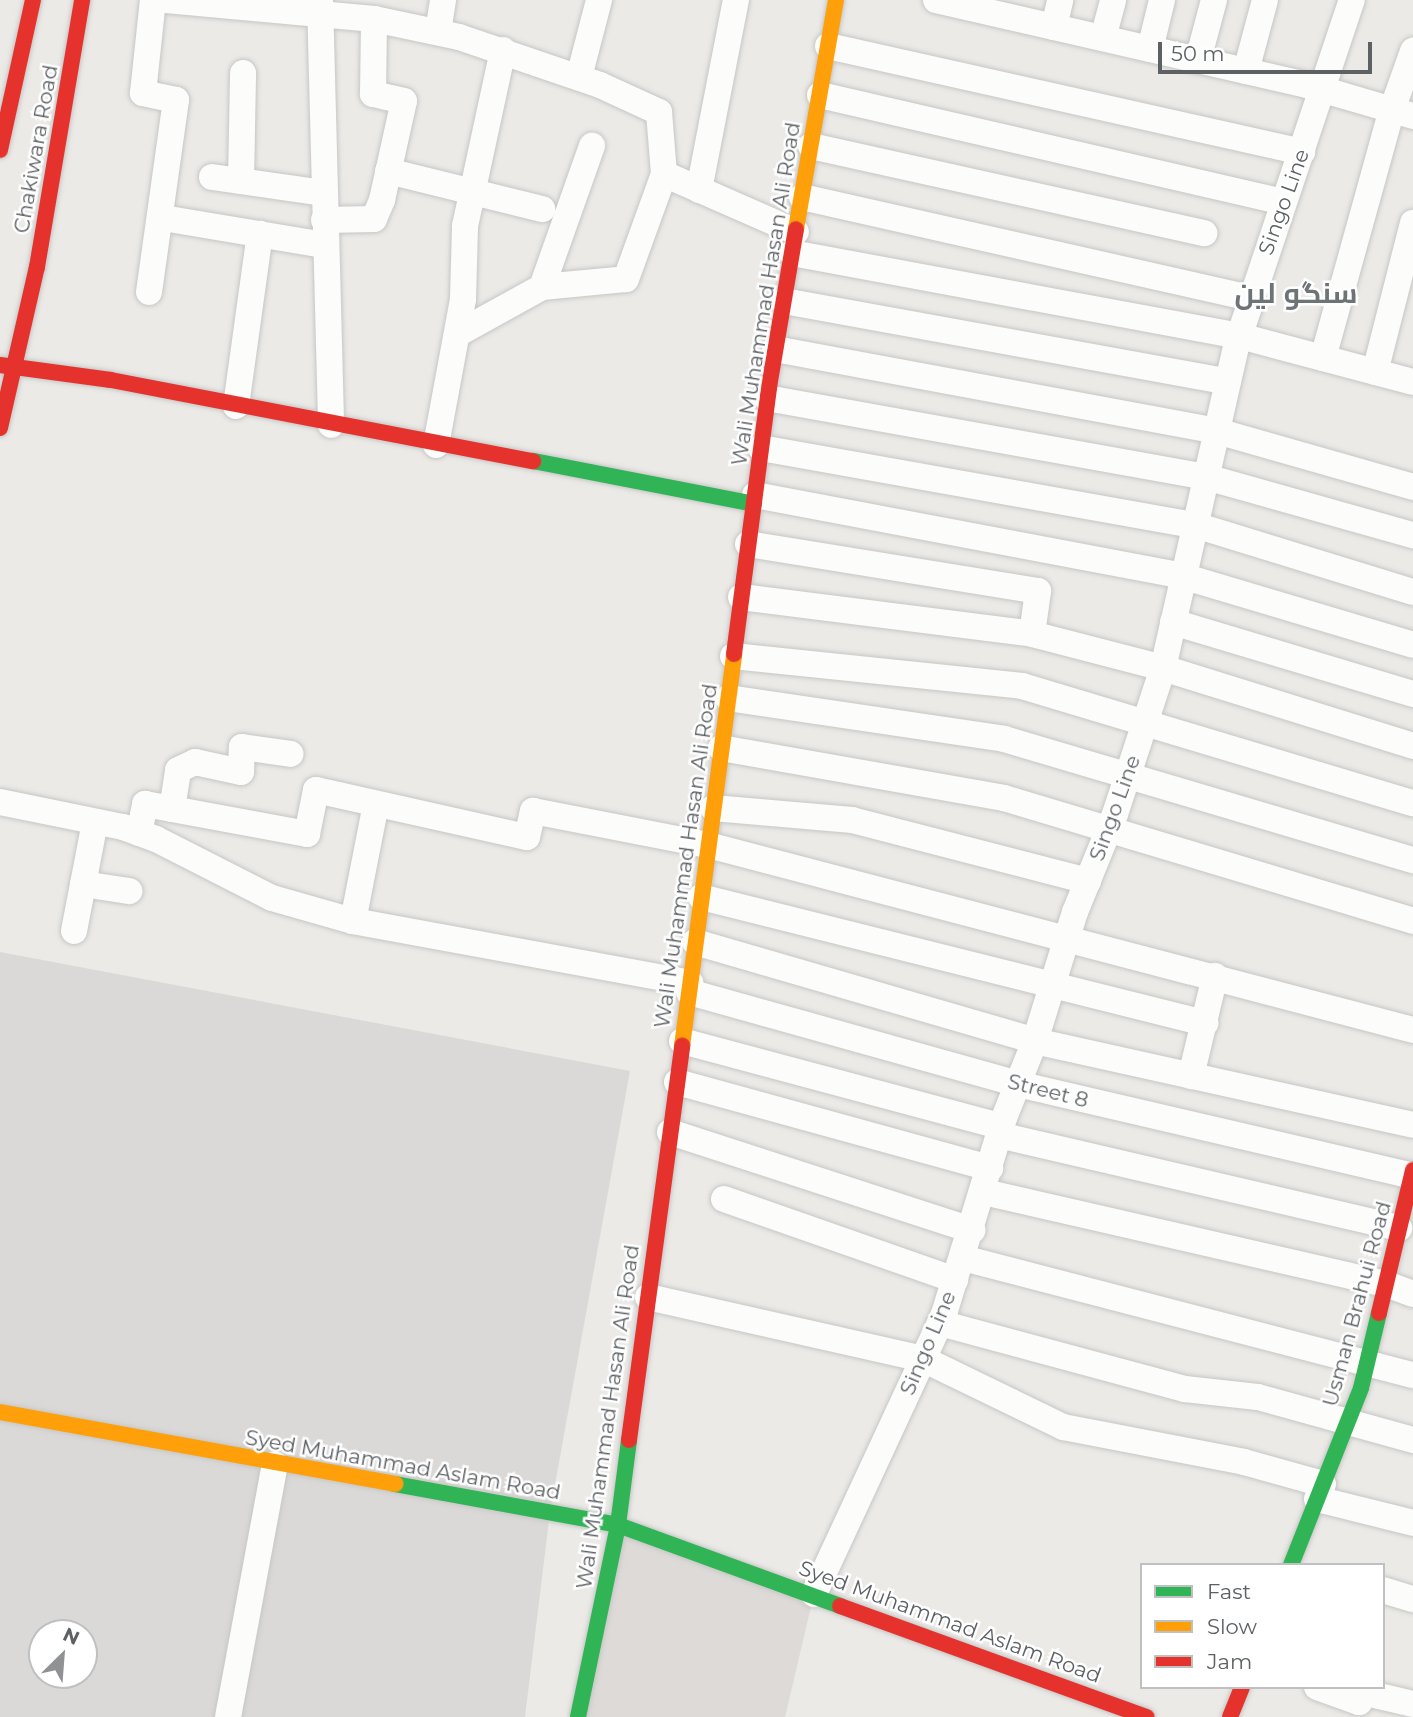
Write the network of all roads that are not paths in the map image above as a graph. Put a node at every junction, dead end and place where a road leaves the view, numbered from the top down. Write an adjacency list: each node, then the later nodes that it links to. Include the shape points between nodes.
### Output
1 (33, 0): 31 (street, Chakiwara Road)
2 (82, 0): 63 (street, Chakiwara Road, via 37,267)
3 (153, 0): 49 (street, via 143,93 176,100)
4 (166, 0): 16 (street)
5 (443, 0): 21 (street)
6 (599, 0): 30 (street)
7 (736, 0): 43 (street)
8 (836, 0): 23 (street, Wali Muhammad Hasan Ali Road)
9 (1060, 0): 20 (street)
10 (1113, 0): 22 (street)
11 (1162, 0): 24 (street)
12 (1214, 0): 27 (street)
13 (1265, 0): 28 (street)
14 (1352, 0): 32 (street, Singo Line)
15 (945, 1): 18 (street)
16 (254, 3): 17 (street)
17 (321, 6): 19 (street); 45 (street)
18 (1002, 7): 20 (street)
19 (374, 19): 21 (street); 39 (street, via 373,94 404,101)
20 (1054, 27): 22 (street)
21 (438, 32): 25 (street)
22 (1103, 38): 24 (street)
23 (828, 46): 33 (street, Wali Muhammad Hasan Ali Road); 38 (street)
24 (1150, 49): 27 (street)
25 (503, 50): 30 (street); 44 (street)
26 (1413, 51): 34 (street)
27 (1198, 60): 28 (street)
28 (1246, 71): 32 (street)
29 (243, 73): 42 (street)
30 (579, 77): 40 (street, via 659,112)
31 (8, 88): 37 (street, Chakiwara Road)
32 (1324, 90): 34 (street); 38 (street, Singo Line)
33 (820, 95): 36 (street, Wali Muhammad Hasan Ali Road); 47 (street)
34 (1402, 113): 62 (street)
35 (592, 146): 55 (street)
36 (811, 146): 46 (street, Wali Muhammad Hasan Ali Road); 52 (street)
37 (0, 150)
38 (1302, 152): 47 (street, Singo Line)
39 (388, 171): 44 (street); 51 (street, via 374,219)
40 (664, 174): 43 (street); 55 (street, via 626,279)
41 (212, 177): 42 (street)
42 (241, 181): 45 (street)
43 (699, 190): 54 (street)
44 (473, 191): 48 (street); 59 (street, via 465,226)
45 (323, 193): 51 (street)
46 (802, 197): 54 (street, Wali Muhammad Hasan Ali Road); 57 (street)
47 (1282, 202): 57 (street, Singo Line)
48 (541, 209)
49 (163, 218): 53 (street); 56 (street)
50 (1413, 223): 64 (street)
51 (324, 233): 53 (street); 69 (street)
52 (1203, 233)
53 (260, 234): 68 (street)
54 (794, 242): 58 (street, Wali Muhammad Hasan Ali Road); 60 (street)
55 (542, 287): 59 (street)
56 (149, 292)
57 (1251, 298): 60 (street, Singo Line)
58 (783, 301): 61 (street, Wali Muhammad Hasan Ali Road); 65 (street)
59 (457, 334): 72 (street)
60 (1240, 336): 62 (street); 65 (street, Singo Line)
61 (775, 349): 67 (street, Wali Muhammad Hasan Ali Road); 71 (street)
62 (1322, 358): 64 (street)
63 (7, 366): 68 (street, via 111,380); 70 (street, Chakiwara Road)
64 (1375, 372): 66 (street)
65 (1228, 382): 71 (street, Singo Line)
66 (1413, 383)
67 (767, 398): 73 (street, Wali Muhammad Hasan Ali Road); 74 (street)
68 (236, 406): 69 (street)
69 (331, 425): 72 (street)
70 (0, 428)
71 (1217, 431): 74 (street, Singo Line); 75 (street)
72 (436, 445): 76 (street)
73 (761, 447): 76 (street, Wali Muhammad Hasan Ali Road); 77 (street)
74 (1206, 477): 77 (street, Singo Line); 78 (street)
75 (1413, 487)
76 (754, 500): 79 (street, Wali Muhammad Hasan Ali Road); 80 (street)
77 (1195, 525): 80 (street, Singo Line); 81 (street)
78 (1413, 536)
79 (748, 544): 82 (street, Wali Muhammad Hasan Ali Road); 84 (street, via 1038,591)
80 (1182, 576): 83 (street, Singo Line); 85 (street)
81 (1413, 592)
82 (741, 597): 84 (street); 86 (street, Wali Muhammad Hasan Ali Road)
83 (1173, 622): 87 (street, Singo Line); 88 (street)
84 (1032, 634): 87 (street)
85 (1413, 645)
86 (733, 656): 89 (street, Wali Muhammad Hasan Ali Road); 90 (street, via 1022,686)
87 (1163, 668): 90 (street, Singo Line); 91 (street)
88 (1413, 694)
89 (728, 698): 92 (street, Wali Muhammad Hasan Ali Road); 94 (street, via 1004,739)
90 (1145, 723): 94 (street, Singo Line); 96 (street)
91 (1413, 747)
92 (721, 748): 98 (street, Wali Muhammad Hasan Ali Road); 101 (street, via 1004,798)
93 (291, 754): 99 (street, via 242,747 241,772 195,762 178,770)
94 (1128, 775): 101 (street, Singo Line); 104 (street)
95 (0, 802): 100 (street, Street 8)
96 (1413, 803)
97 (376, 804): 99 (street, via 316,790 307,834); 103 (street, via 527,837 533,811); 109 (street)
98 (713, 808): 103 (street, Wali Muhammad Hasan Ali Road); 105 (street, via 852,820)
99 (172, 809): 102 (street, via 145,804)
100 (95, 822): 102 (street, Street 8); 106 (street)
101 (1109, 830): 105 (street, Singo Line); 110 (street)
102 (139, 833): 109 (street, Street 8, via 272,898)
103 (708, 845): 108 (street, Wali Muhammad Hasan Ali Road); 112 (street)
104 (1413, 860)
105 (1087, 881): 112 (street, Singo Line)
106 (83, 884): 107 (street); 111 (street)
107 (129, 891)
108 (701, 897): 113 (street, Wali Muhammad Hasan Ali Road); 115 (street)
109 (353, 921): 116 (street, Street 8)
110 (1413, 921)
111 (74, 931)
112 (1067, 936): 114 (street); 115 (street, Singo Line)
113 (695, 942): 116 (street, Wali Muhammad Hasan Ali Road); 120 (street)
114 (1215, 976): 117 (street); 118 (street)
115 (1052, 983): 117 (street); 120 (street, Singo Line)
116 (690, 987): 119 (street, Wali Muhammad Hasan Ali Road); 123 (street, Street 8)
117 (1205, 1023): 121 (street)
118 (1413, 1030)
119 (682, 1041): 122 (street, Wali Muhammad Hasan Ali Road); 125 (street)
120 (1035, 1041): 121 (street); 123 (street, Singo Line)
121 (1191, 1076): 124 (street)
122 (677, 1082): 126 (street, Wali Muhammad Hasan Ali Road); 128 (street)
123 (1018, 1084): 125 (street, Singo Line); 127 (street, Street 8)
124 (1413, 1125)
125 (1000, 1131): 128 (street, Singo Line); 131 (street)
126 (670, 1132): 130 (street); 135 (street, Wali Muhammad Hasan Ali Road)
127 (1412, 1174): 131 (street, Usman Brahui Road)
128 (987, 1180): 130 (street, Singo Line); 133 (street)
129 (724, 1199): 132 (street)
130 (972, 1230): 132 (street, Singo Line)
131 (1403, 1238): 133 (street, Usman Brahui Road)
132 (959, 1269): 136 (street, Singo Line); 138 (street)
133 (1386, 1284): 134 (street); 138 (street, Usman Brahui Road)
134 (1413, 1294)
135 (648, 1297): 137 (street); 146 (street, Wali Muhammad Hasan Ali Road)
136 (940, 1323): 137 (street, Singo Line); 141 (street, via 1185,1389 1258,1397)
137 (923, 1359): 144 (street, via 1063,1427 1244,1462); 149 (street, Singo Line)
138 (1366, 1365): 139 (street); 141 (street, Usman Brahui Road)
139 (1413, 1375)
140 (0, 1412): 143 (street, Syed Muhammad Aslam Road)
141 (1347, 1423): 142 (street); 144 (street, Usman Brahui Road)
142 (1413, 1440)
143 (275, 1464): 146 (street, Syed Muhammad Aslam Road); 154 (street)
144 (1320, 1491): 145 (street); 147 (street, Usman Brahui Road)
145 (1413, 1522)
146 (618, 1525): 149 (street, Syed Muhammad Aslam Road); 155 (street, Wali Muhammad Hasan Ali Road)
147 (1293, 1563)
148 (1385, 1591): 150 (street)
149 (814, 1594): 156 (street, Syed Muhammad Aslam Road)
150 (1413, 1599)
151 (1241, 1689): 157 (street)
152 (1323, 1689): 153 (street, via 1359,1702 1362,1692)
153 (1413, 1704)
154 (228, 1717)
155 (578, 1717)
156 (1146, 1717)
157 (1230, 1717)

